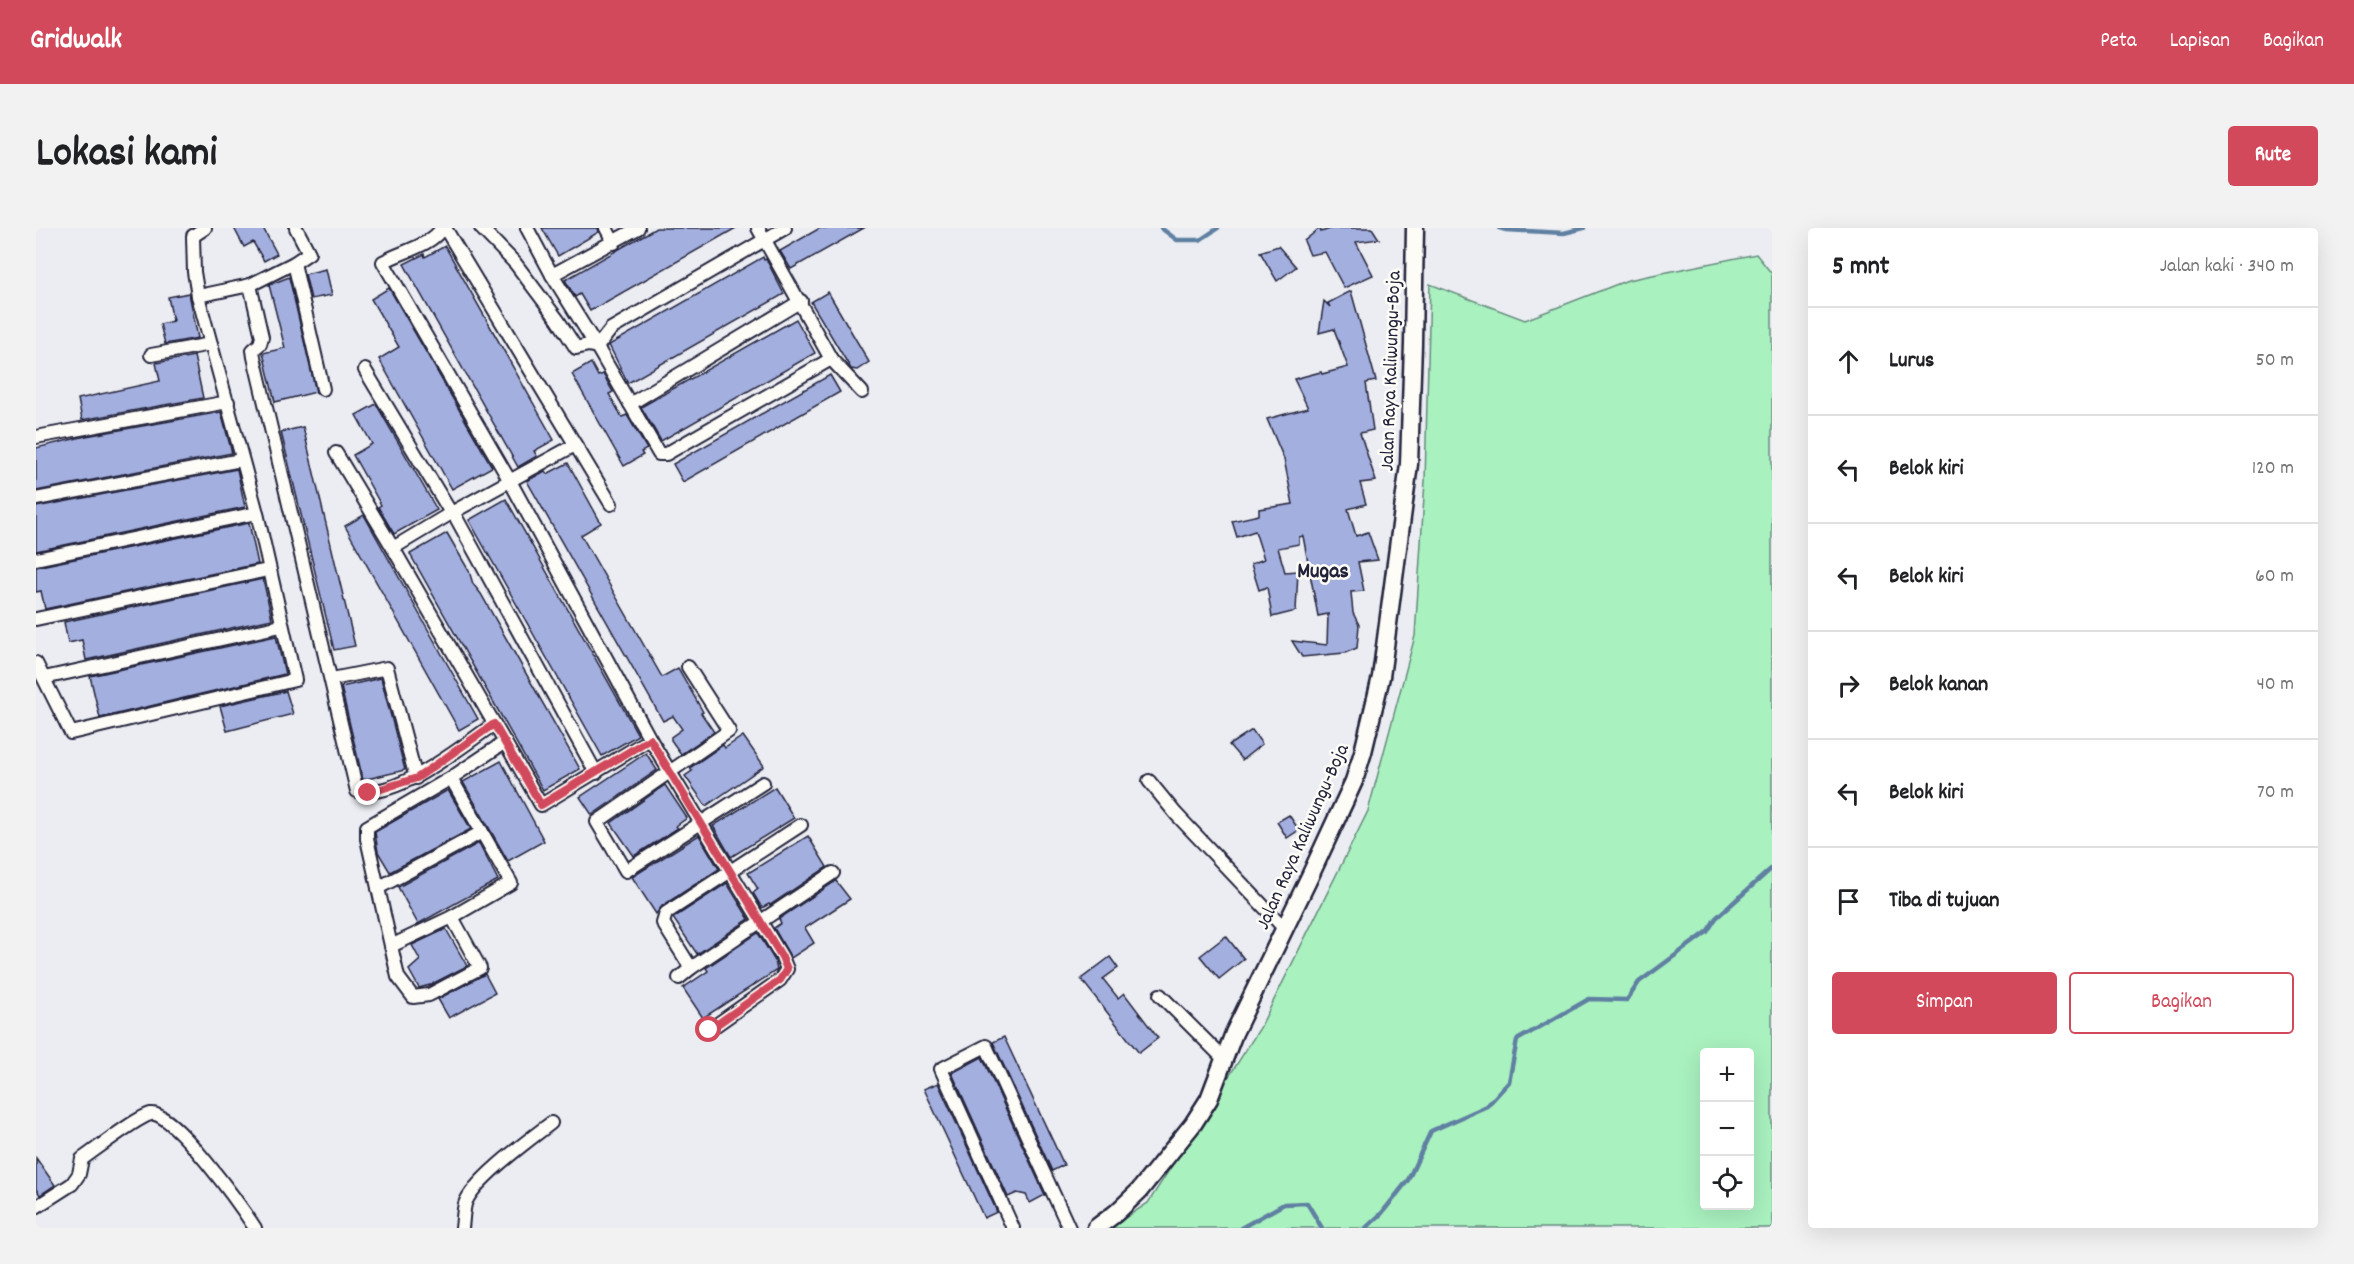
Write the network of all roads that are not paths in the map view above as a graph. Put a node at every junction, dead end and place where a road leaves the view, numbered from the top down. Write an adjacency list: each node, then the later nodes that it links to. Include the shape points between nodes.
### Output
1 (205, 228): 11 (street)
2 (296, 228): 14 (street, via 309,253)
3 (444, 228): 29 (street); 32 (street, via 383,262)
4 (481, 228): 20 (street, via 515,263 576,348)
5 (527, 228): 15 (street)
6 (606, 228): 13 (street)
7 (638, 228): 13 (street)
8 (758, 228): 12 (street)
9 (785, 228): 12 (street)
10 (1414, 228): 63 (main road, Jalan Raya Kaliwungu-Boja, via 1409,464 1381,677 1354,781)
11 (190, 232): 17 (street)
12 (764, 239): 18 (street); 20 (street, via 611,329)
13 (614, 243): 15 (street)
14 (294, 263): 16 (street); 24 (street)
15 (552, 275): 20 (street)
16 (250, 285): 17 (street); 45 (street, via 262,337 253,350 254,357)
17 (198, 296): 19 (street)
18 (801, 301): 22 (street); 27 (street)
19 (211, 344): 21 (street); 26 (street)
20 (597, 347): 27 (street)
21 (150, 355)
22 (831, 359): 25 (street); 27 (street, via 666,454 659,454)
23 (365, 370): 35 (street)
24 (323, 389)
25 (862, 392)
26 (228, 402): 28 (street); 31 (street)
27 (630, 404)
28 (36, 437)
29 (575, 445): 32 (street); 34 (street)
30 (336, 453): 37 (street)
31 (241, 459): 33 (street); 36 (street)
32 (510, 481): 35 (street); 47 (street)
33 (36, 499)
34 (611, 504)
35 (452, 512): 37 (street); 50 (street)
36 (257, 513): 38 (street); 39 (street)
37 (393, 548): 46 (street)
38 (36, 560)
39 (268, 570): 40 (street); 41 (street)
40 (36, 620)
41 (281, 626): 44 (street); 44 (street, via 295,680 71,733)
42 (36, 663): 44 (street)
43 (688, 667): 49 (street, via 729,731)
44 (44, 678)
45 (332, 679): 51 (street, via 387,668); 51 (street, via 357,791 368,793)
46 (494, 724): 48 (street); 51 (street)
47 (650, 739): 49 (street); 50 (street)
48 (505, 742): 50 (street, via 541,805); 52 (street)
49 (670, 772): 55 (street); 55 (street, via 597,822 626,871)
50 (596, 773)
51 (417, 778)
52 (451, 778): 57 (street); 60 (street, via 367,827)
53 (1149, 781): 63 (street)
54 (764, 783): 55 (street)
55 (701, 824): 58 (street)
56 (801, 825): 58 (street)
57 (482, 832): 60 (street); 61 (street, via 511,883)
58 (730, 871): 62 (street); 65 (street, via 666,913 663,923)
59 (833, 873): 62 (street)
60 (378, 888): 64 (street)
61 (452, 917): 64 (street); 64 (street, via 480,968 429,995 413,997 398,977)
62 (761, 920): 65 (street); 68 (street, via 786,964 786,973)
63 (1284, 928): 69 (main road, Jalan Raya Kaliwungu-Boja)
64 (391, 946)
65 (691, 968): 66 (street)
66 (679, 978)
67 (1160, 995): 69 (street)
68 (709, 1030)
69 (1225, 1060): 76 (main road, Jalan Raya Kaliwungu-Boja, via 1209,1099 1193,1124 1139,1191)
70 (551, 1123): 73 (street, via 475,1188 465,1203)
71 (36, 1207): 72 (street, via 72,1184 82,1159 141,1119 155,1114 206,1161)
72 (255, 1228)
73 (462, 1228)
74 (1013, 1228): 75 (street, via 941,1069 986,1046)
75 (1070, 1228)
76 (1096, 1228)

